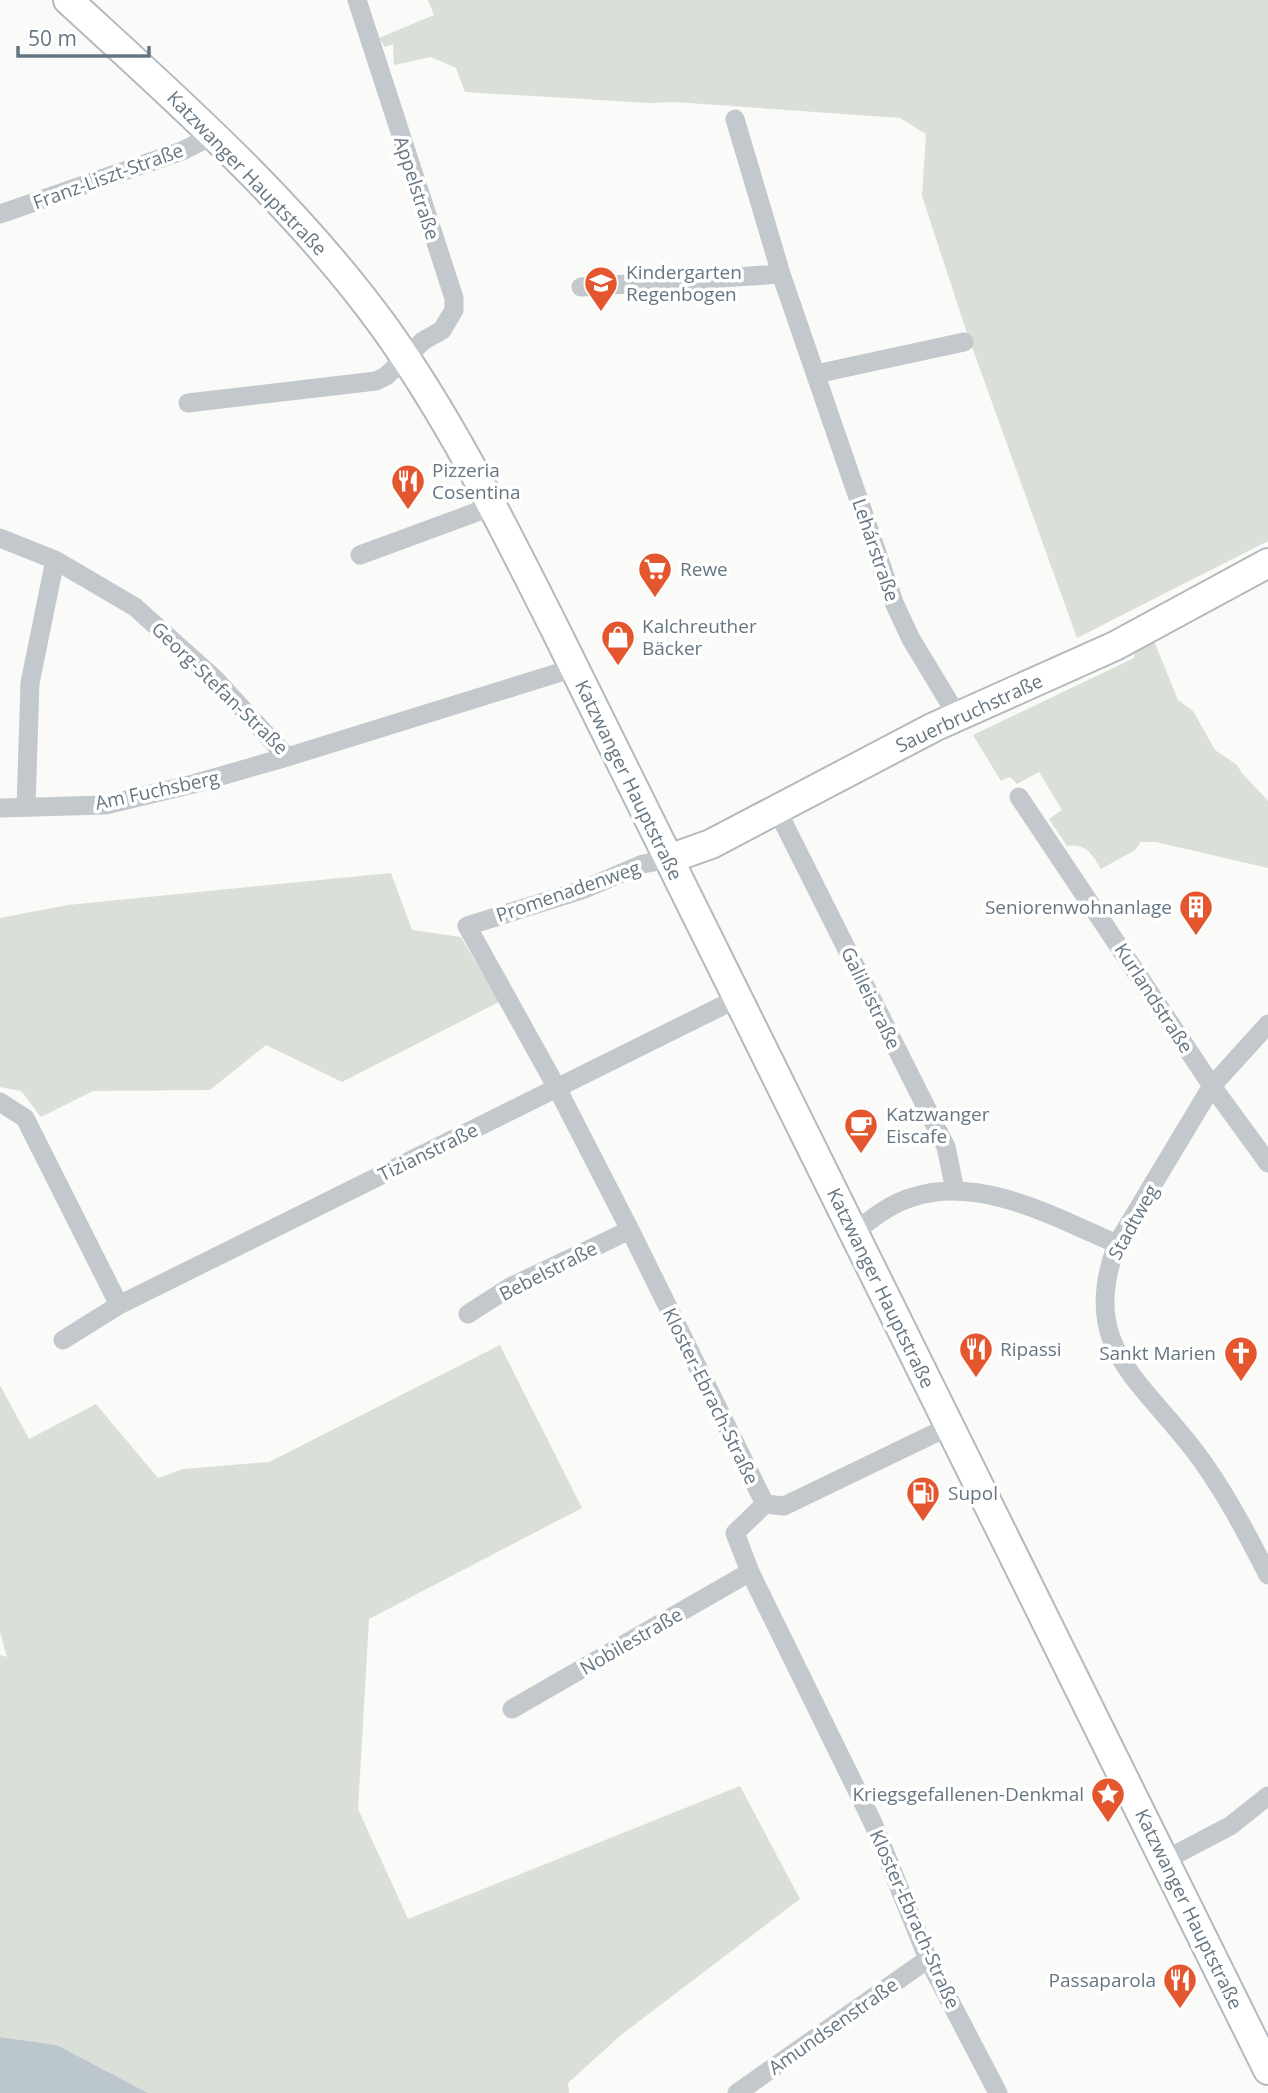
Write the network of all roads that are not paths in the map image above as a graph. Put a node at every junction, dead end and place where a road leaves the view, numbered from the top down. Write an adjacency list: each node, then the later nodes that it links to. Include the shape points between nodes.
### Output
1 (68, 0): 4 (main road, Katzwanger Hauptstraße)
2 (357, 0): 9 (street, Appelstraße, via 454,298 454,310 442,330)
3 (735, 120): 6 (street, Lehárstraße)
4 (214, 135): 5 (street, Franz-Liszt-Straße, via 181,151); 9 (main road, Katzwanger Hauptstraße, via 324,251)
5 (0, 214)
6 (781, 274): 7 (street); 10 (street, Lehárstraße)
7 (580, 287)
8 (964, 342): 10 (street)
9 (406, 359): 11 (street, Appelstraße, via 376,381); 12 (main road, Katzwanger Hauptstraße)
10 (816, 374): 18 (street, Lehárstraße, via 895,605)
11 (188, 403)
12 (493, 506): 14 (street); 17 (main road, Katzwanger Hauptstraße)
13 (0, 538): 15 (street, Georg-Stefan-Straße)
14 (360, 555)
15 (55, 560): 19 (street, Georg-Stefan-Straße, via 135,607 214,678); 22 (street, via 30,683)
16 (1268, 563): 18 (main road, Sauerbruchstraße, via 1125,642)
17 (574, 668): 19 (street, Georg-Stefan-Straße); 24 (main road, Katzwanger Hauptstraße)
18 (958, 717): 23 (main road, Sauerbruchstraße)
19 (287, 757): 22 (street, Am Fuchsberg, via 106,805)
20 (1019, 797): 28 (street, Kurlandstraße)
21 (0, 807): 22 (street, Am Fuchsberg)
22 (26, 807)
23 (777, 810): 24 (main road, Sauerbruchstraße, via 711,844); 32 (street, Galileistraße, via 946,1147)
24 (669, 859): 25 (street, Promenadenweg); 26 (main road, Katzwanger Hauptstraße)
25 (467, 926): 29 (street, Kloster-Ebrach-Straße)
26 (738, 998): 29 (street, Tizianstraße); 34 (main road, Katzwanger Hauptstraße)
27 (1268, 1024): 28 (street, Stadtweg)
28 (1212, 1086): 31 (street, Kurlandstraße); 35 (street, Stadtweg)
29 (557, 1088): 33 (street, Kloster-Ebrach-Straße); 36 (street, Tizianstraße)
30 (0, 1102): 36 (street, via 25,1118)
31 (1268, 1164)
32 (955, 1190): 34 (street, via 912,1197); 35 (street, via 1015,1200)
33 (630, 1230): 37 (street, Bebelstraße, via 510,1287); 40 (street, Kloster-Ebrach-Straße)
34 (854, 1233): 39 (main road, Katzwanger Hauptstraße)
35 (1117, 1244): 42 (street, Stadtweg, via 1104,1287 1111,1342 1203,1463)
36 (119, 1305): 38 (street, Tizianstraße)
37 (468, 1314)
38 (64, 1339)
39 (950, 1426): 40 (street, via 783,1506); 45 (main road, Katzwanger Hauptstraße)
40 (765, 1504): 41 (street, Kloster-Ebrach-Straße, via 735,1533)
41 (750, 1572): 43 (street, Nobilestraße); 46 (street, Kloster-Ebrach-Straße, via 873,1823)
42 (1268, 1575)
43 (512, 1709)
44 (1268, 1796): 45 (street, via 1230,1826)
45 (1165, 1860): 47 (main road, Katzwanger Hauptstraße)
46 (928, 1959): 48 (street, Amundsenstraße); 49 (street, Kloster-Ebrach-Straße)
47 (1268, 2070)
48 (737, 2093)
49 (998, 2093)

